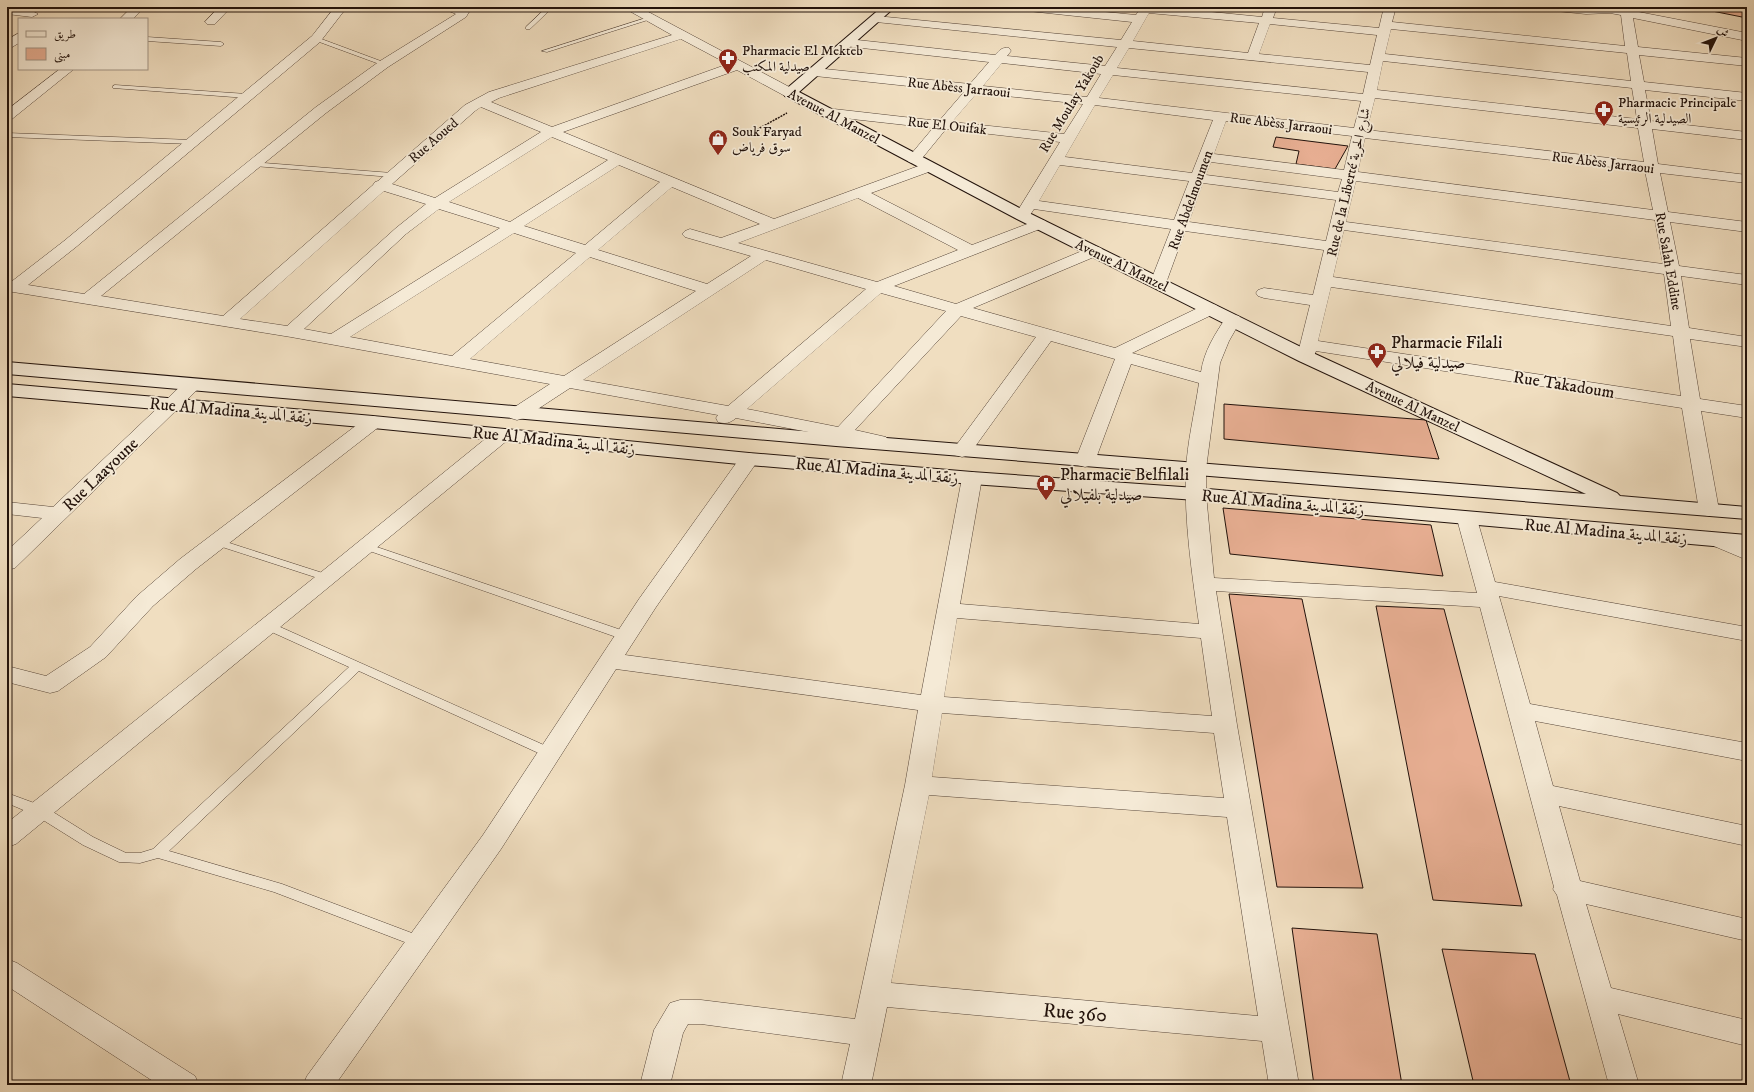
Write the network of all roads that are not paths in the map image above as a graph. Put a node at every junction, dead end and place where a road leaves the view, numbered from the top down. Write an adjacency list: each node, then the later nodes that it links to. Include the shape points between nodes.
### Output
1 (138, 7): 17 (street)
2 (225, 7): 21 (street)
3 (341, 7): 31 (street)
4 (448, 7): 42 (street, via 463,12 462,15)
5 (550, 7): 22 (lane)
6 (630, 7): 18 (street, Avenue Al Manzel)
7 (889, 7): 19 (main road)
8 (1020, 7): 15 (street)
9 (1271, 7): 20 (street)
10 (1390, 7): 23 (street, Rue de la Liberté شارع الحرية)
11 (1546, 7): 13 (street, via 1586,11)
12 (1596, 7): 13 (street)
13 (1624, 10): 28 (street); 36 (street, Rue Salah Eddine)
14 (7, 11): 16 (street)
15 (1145, 12): 20 (street); 34 (street, Rue Moulay Yakoub)
16 (33, 13)
17 (127, 18)
18 (651, 18): 25 (street, Avenue Al Manzel); 37 (lane)
19 (876, 19): 24 (street); 32 (main road)
20 (1265, 20): 23 (street); 38 (street)
21 (211, 22)
22 (528, 28)
23 (1385, 28): 36 (street); 41 (street, Rue de la Liberté شارع الحرية)
24 (1020, 34): 34 (street); 39 (street)
25 (683, 35): 43 (street, Avenue Al Manzel); 55 (street, Rue Aoued)
26 (7, 36): 27 (street)
27 (18, 37)
28 (1747, 37)
29 (18, 38): 35 (street)
30 (148, 39): 33 (lane)
31 (316, 39): 42 (lane); 52 (street)
32 (848, 43): 39 (street); 46 (main road)
33 (221, 44)
34 (1125, 44): 38 (street); 45 (street, Rue Moulay Yakoub)
35 (7, 46)
36 (1632, 50): 40 (street); 47 (street, Rue Salah Eddine)
37 (546, 51)
38 (1252, 57): 41 (street)
39 (998, 59): 45 (street); 49 (street)
40 (1747, 62)
41 (1376, 63): 47 (street); 51 (street, Rue de la Liberté شارع الحرية)
42 (384, 64): 71 (street)
43 (738, 65): 50 (street, Avenue Al Manzel); 61 (street)
44 (67, 70): 57 (street)
45 (1109, 71): 51 (street); 54 (street, Rue Moulay Yakoub)
46 (815, 72): 49 (street, Rue Abèss Jarraoui); 50 (main road)
47 (1638, 85): 53 (street); 60 (street, Rue Salah Eddine)
48 (115, 87): 52 (lane)
49 (974, 88): 54 (street, Rue Abèss Jarraoui); 59 (street)
50 (790, 93): 56 (main road, Avenue Al Manzel)
51 (1369, 95): 60 (street); 62 (street, Rue de la Liberté شارع الحرية)
52 (246, 96): 66 (street)
53 (1747, 97)
54 (1091, 101): 58 (street, Rue Abèss Jarraoui); 65 (street, Rue Moulay Yakoub)
55 (479, 102): 61 (street); 76 (street, Rue Aoued)
56 (825, 112): 59 (street, Rue El Ouifak); 70 (main road, Avenue Al Manzel)
57 (7, 116)
58 (1221, 116): 62 (street, Rue Abèss Jarraoui); 67 (street, Rue Abdelmoumen)
59 (944, 124): 65 (street, Rue El Ouifak); 70 (street)
60 (1645, 124): 64 (street); 72 (street, Rue Salah Eddine)
61 (551, 132): 68 (street); 80 (street)
62 (1360, 133): 72 (street, Rue Abèss Jarraoui); 73 (street, Rue de la Liberté شارع الحرية)
63 (7, 135): 66 (lane)
64 (1747, 136)
65 (1069, 139): 69 (street, Rue Moulay Yakoub)
66 (192, 142): 100 (street, via 70,244)
67 (1206, 157): 73 (street); 74 (street, Rue Abdelmoumen)
68 (618, 160): 77 (street); 87 (street)
69 (1056, 160): 74 (street); 81 (street, Rue Moulay Yakoub)
70 (922, 163): 78 (street); 81 (main road, Avenue Al Manzel)
71 (254, 164): 76 (lane); 104 (street)
72 (1652, 168): 75 (street, Rue Abèss Jarraoui); 82 (street, Rue Salah Eddine)
73 (1350, 176): 79 (street, Rue de la Liberté شارع الحرية); 82 (street)
74 (1198, 178): 79 (street); 85 (street, Rue Abdelmoumen)
75 (1747, 179)
76 (386, 180): 80 (street); 109 (street, Rue Aoued)
77 (670, 181): 83 (street); 94 (street)
78 (859, 193): 83 (street); 92 (street)
79 (1345, 197): 86 (street, Rue de la Liberté شارع الحرية)
80 (437, 203): 87 (street); 110 (street, via 396,235)
81 (1026, 210): 84 (main road, Avenue Al Manzel); 85 (street)
82 (1661, 215): 88 (street); 96 (street, Rue Salah Eddine)
83 (773, 224): 90 (street)
84 (1040, 224): 92 (street); 93 (main road, Avenue Al Manzel)
85 (1181, 225): 91 (street); 99 (street, Rue Abdelmoumen)
86 (1338, 225): 91 (street, Rue de la Liberté شارع الحرية); 96 (street)
87 (512, 227): 94 (street); 113 (street)
88 (1747, 227)
89 (690, 234): 90 (street)
90 (722, 243): 95 (street)
91 (1333, 246): 98 (street, Rue de la Liberté شارع الحرية)
92 (972, 251): 101 (street)
93 (1095, 251): 99 (main road, Avenue Al Manzel); 106 (street)
94 (587, 252): 102 (street); 117 (street)
95 (764, 255): 101 (street); 102 (street)
96 (1672, 270): 97 (street); 111 (street, Rue Salah Eddine)
97 (1747, 280)
98 (1324, 281): 105 (street, Rue de la Liberté شارع الحرية); 111 (street)
99 (1158, 283): 107 (main road, Avenue Al Manzel)
100 (11, 286): 104 (street)
101 (878, 287): 106 (street); 125 (street)
102 (709, 290): 120 (street)
103 (1264, 293): 105 (street)
104 (88, 299): 109 (street)
105 (1320, 301): 115 (street, Rue de la Liberté شارع الحرية)
106 (958, 309): 112 (street); 131 (street)
107 (1210, 309): 108 (main road, Avenue Al Manzel); 116 (street)
108 (1233, 320): 115 (main road, Avenue Al Manzel); 119 (street, via 1216,348)
109 (227, 321): 110 (street)
110 (291, 332): 113 (street)
111 (1681, 332): 114 (street); 124 (street, Rue Salah Eddine)
112 (1047, 334): 116 (street); 132 (street)
113 (334, 340): 117 (street)
114 (1747, 342)
115 (1308, 351): 124 (street, Rue Takadoum); 138 (main road, Avenue Al Manzel)
116 (1121, 355): 119 (street); 134 (street)
117 (456, 362): 120 (street)
118 (7, 368): 121 (main road, Rue Al Madina زنقة المدينة)
119 (1209, 380): 135 (street)
120 (567, 381): 125 (street); 127 (street)
121 (193, 384): 123 (street, Rue Laayoune); 127 (main road, Rue Al Madina زنقة المدينة)
122 (7, 390): 123 (main road, Rue Al Madina زنقة المدينة)
123 (172, 404): 128 (main road, Rue Al Madina زنقة المدينة); 142 (street, Rue Laayoune)
124 (1691, 404): 126 (street, Rue Takadoum); 140 (street, Rue Salah Eddine)
125 (732, 412): 129 (street); 131 (street)
126 (1747, 412)
127 (517, 414): 129 (main road, Rue Al Madina زنقة المدينة)
128 (372, 422): 130 (main road, Rue Al Madina زنقة المدينة); 145 (street)
129 (710, 430): 131 (main road, Rue Al Madina زنقة المدينة)
130 (502, 435): 133 (main road, Rue Al Madina زنقة المدينة); 147 (street)
131 (840, 437): 132 (main road, Rue Al Madina زنقة المدينة, via 900,446)
132 (962, 450): 134 (main road, Rue Al Madina زنقة المدينة)
133 (749, 459): 136 (main road, Rue Al Madina زنقة المدينة); 157 (street)
134 (1085, 461): 135 (main road, Rue Al Madina زنقة المدينة)
135 (1196, 469): 137 (street); 138 (main road, Rue Al Madina زنقة المدينة)
136 (972, 478): 137 (main road, Rue Al Madina زنقة المدينة); 153 (street)
137 (1196, 494): 143 (main road, Rue Al Madina زنقة المدينة); 151 (street)
138 (1623, 503): 140 (main road, Rue Al Madina زنقة المدينة)
139 (7, 508): 142 (street)
140 (1709, 510): 141 (main road, Rue Al Madina زنقة المدينة)
141 (1747, 513)
142 (58, 514): 149 (street, Rue Laayoune)
143 (1467, 519): 144 (main road, Rue Al Madina زنقة المدينة); 152 (street)
144 (1716, 540): 146 (main road, Rue Al Madina زنقة المدينة); 148 (street)
145 (217, 542): 150 (lane); 160 (street, via 146,601 98,652 50,685)
146 (1747, 542)
147 (365, 546): 150 (street); 157 (lane)
148 (1747, 554)
149 (7, 563)
150 (328, 578): 154 (street)
151 (1204, 584): 152 (street); 155 (street)
152 (1488, 594): 156 (street); 162 (street)
153 (948, 610): 155 (street); 161 (street)
154 (269, 626): 159 (lane); 170 (street)
155 (1211, 632): 163 (street)
156 (1747, 634)
157 (626, 636): 158 (street)
158 (610, 661): 161 (street); 165 (street)
159 (357, 666): 165 (lane); 173 (lane)
160 (7, 674)
161 (931, 704): 163 (street); 166 (street)
162 (1520, 710): 164 (street); 167 (street)
163 (1225, 725): 169 (street)
164 (1747, 752)
165 (550, 753): 176 (street, via 492,842)
166 (918, 785): 169 (street); 178 (street)
167 (1541, 793): 171 (street); 174 (street)
168 (7, 798): 170 (lane)
169 (1238, 808): 180 (street)
170 (40, 811): 172 (street); 173 (lane, via 88,841 124,858 140,858)
171 (1747, 836)
172 (7, 837)
173 (158, 853): 176 (lane, via 278,888)
174 (1567, 889): 175 (street); 179 (street)
175 (1747, 930)
176 (420, 942): 184 (street)
177 (7, 971): 183 (street)
178 (876, 994): 180 (street, Rue 360); 181 (street)
179 (1598, 997): 182 (street); 188 (street)
180 (1275, 1030): 187 (street)
181 (866, 1033): 185 (street, via 701,1012 680,1012 670,1030); 186 (street)
182 (1747, 1033)
183 (184, 1085)
184 (318, 1085)
185 (655, 1085)
186 (856, 1085)
187 (1284, 1085)
188 (1624, 1085)

